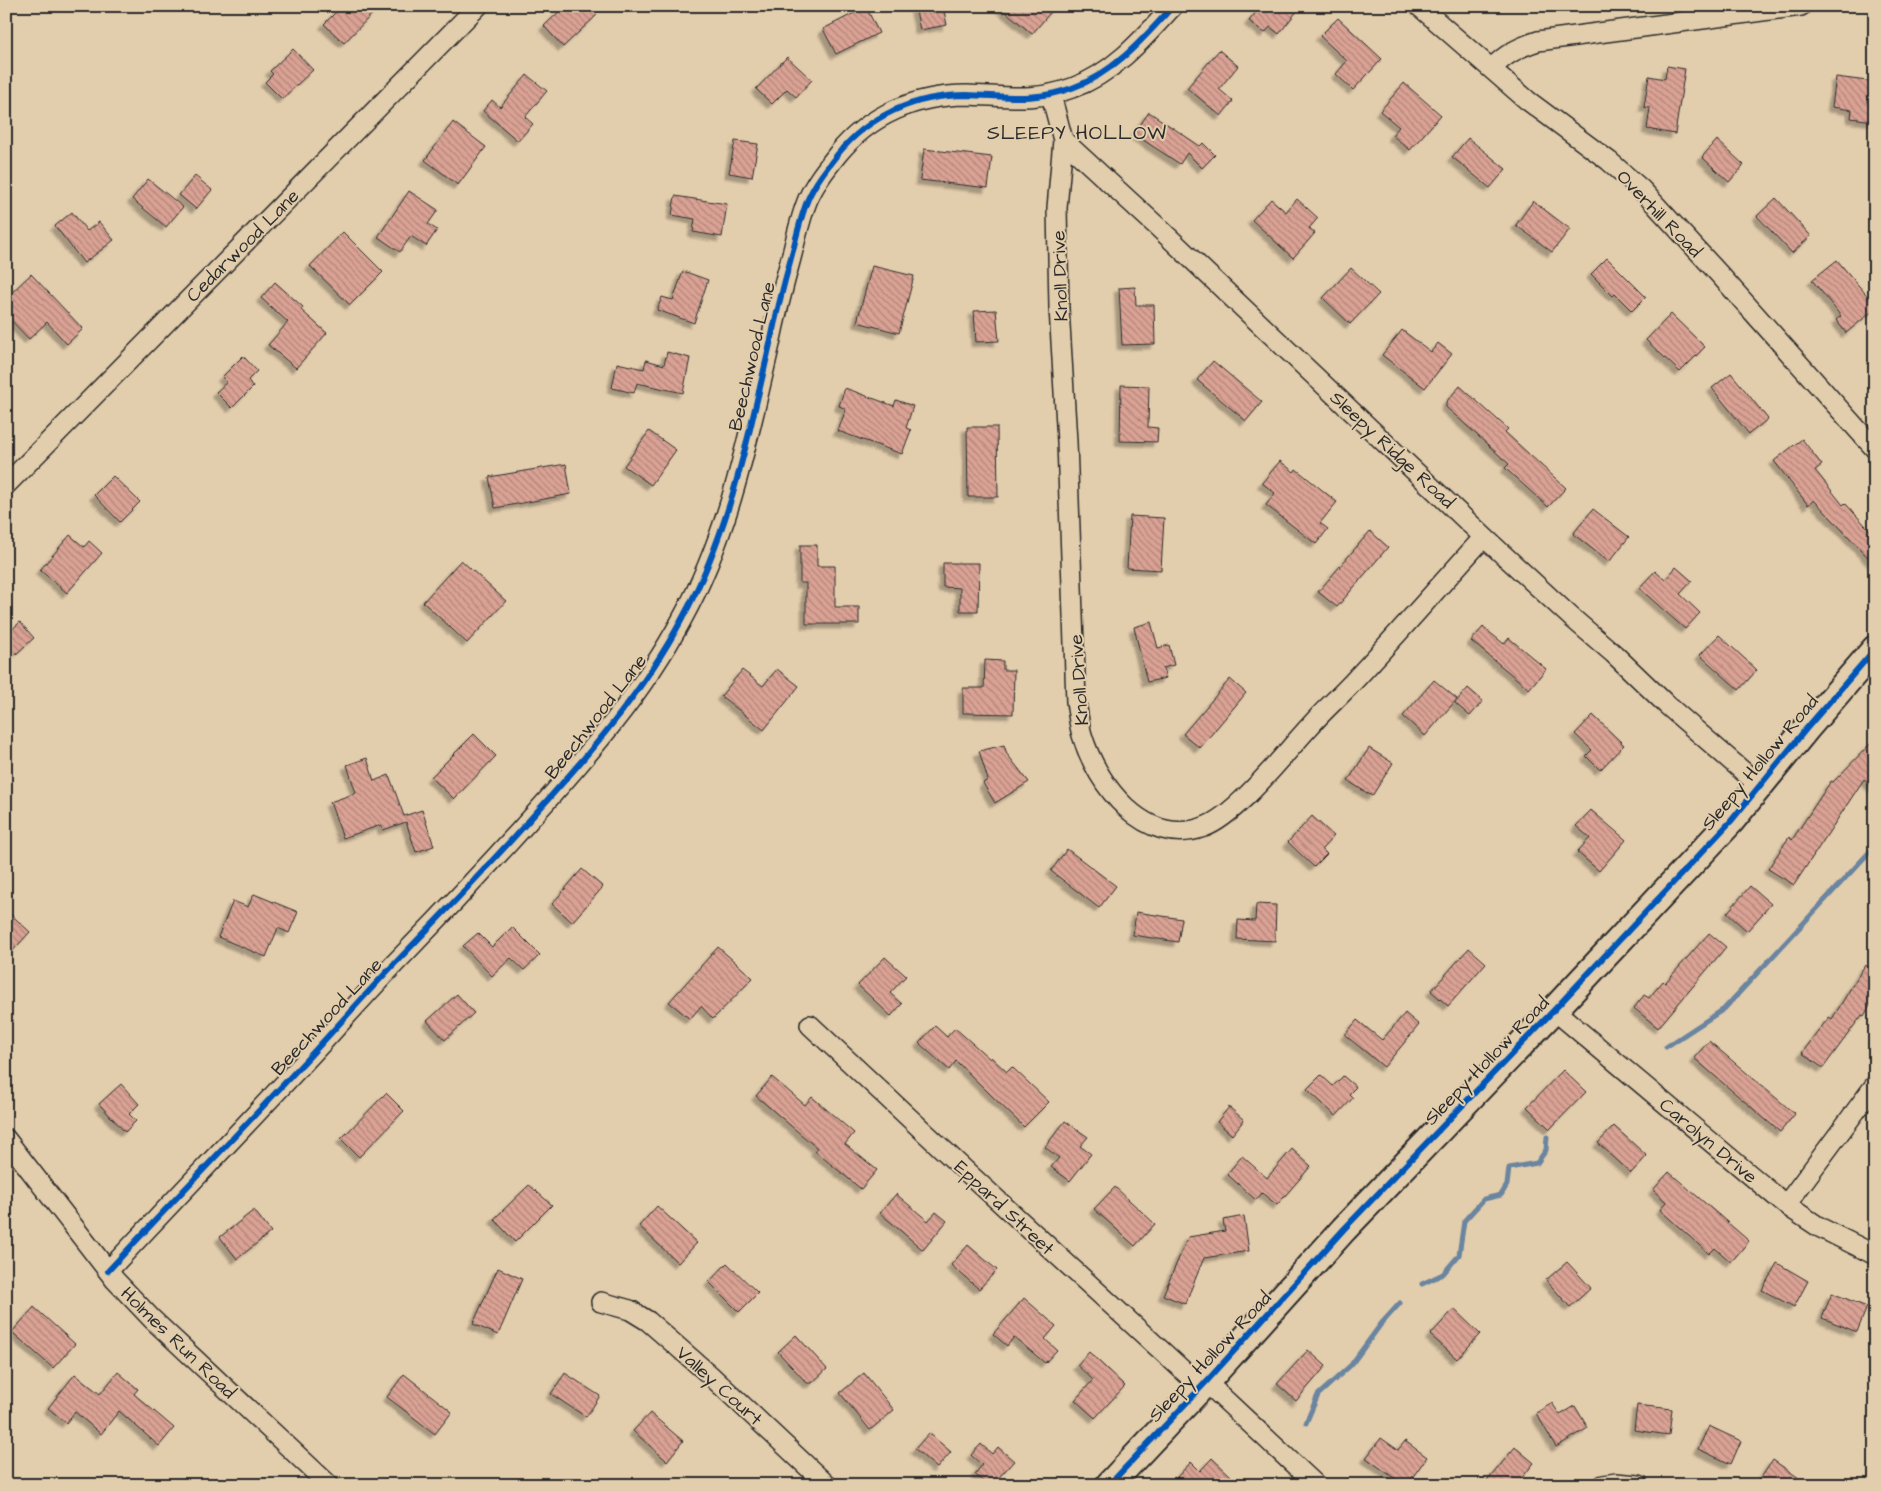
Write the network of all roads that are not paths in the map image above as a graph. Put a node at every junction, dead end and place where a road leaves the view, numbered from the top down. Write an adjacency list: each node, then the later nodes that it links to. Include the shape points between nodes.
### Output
1 (478, 6): 9 (street, Cedarwood Lane)
2 (1419, 6): 5 (street, Overhill Road)
3 (1802, 6): 5 (street, via 1538,42 1521,46 1505,55)
4 (1162, 10): 6 (street, Beechwood Lane, via 1122,58 1099,76)
5 (1492, 68): 8 (street, Overhill Road, via 1641,189)
6 (1051, 95): 7 (street); 19 (street, Beechwood Lane, via 1027,98 964,95 906,104 866,126 841,150 821,175 799,224 724,526 684,618 658,661 613,724 553,795)
7 (1063, 140): 10 (street, Sleepy Ridge Road); 10 (street, Knoll Drive, via 1057,208 1059,308 1076,702 1082,735 1092,761 1105,783 1138,818 1153,827 1178,832 1205,827 1222,817 1352,683)
8 (1875, 450)
9 (6, 485)
10 (1484, 537): 12 (street, Sleepy Ridge Road)
11 (1875, 648): 12 (main road, Sleepy Hollow Road)
12 (1760, 786): 13 (main road, Sleepy Hollow Road)
13 (1554, 1010): 17 (street, Carolyn Drive); 21 (main road, Sleepy Hollow Road, via 1344,1229)
14 (810, 1025): 21 (street, Eppard Street, via 967,1172)
15 (1875, 1085): 17 (street)
16 (6, 1139): 19 (street, Holmes Run Road)
17 (1786, 1205): 18 (street, Carolyn Drive, via 1819,1227)
18 (1875, 1255)
19 (108, 1271): 22 (street, Holmes Run Road, via 152,1319)
20 (601, 1302): 23 (street, Valley Court, via 630,1310 648,1321)
21 (1204, 1385): 24 (main road, Sleepy Hollow Road); 25 (street, Eppard Street)
22 (329, 1485)
23 (827, 1485)
24 (1110, 1485)
25 (1316, 1485)
26 (1603, 1485): 27 (street, via 1616,1482)
27 (1639, 1485)

